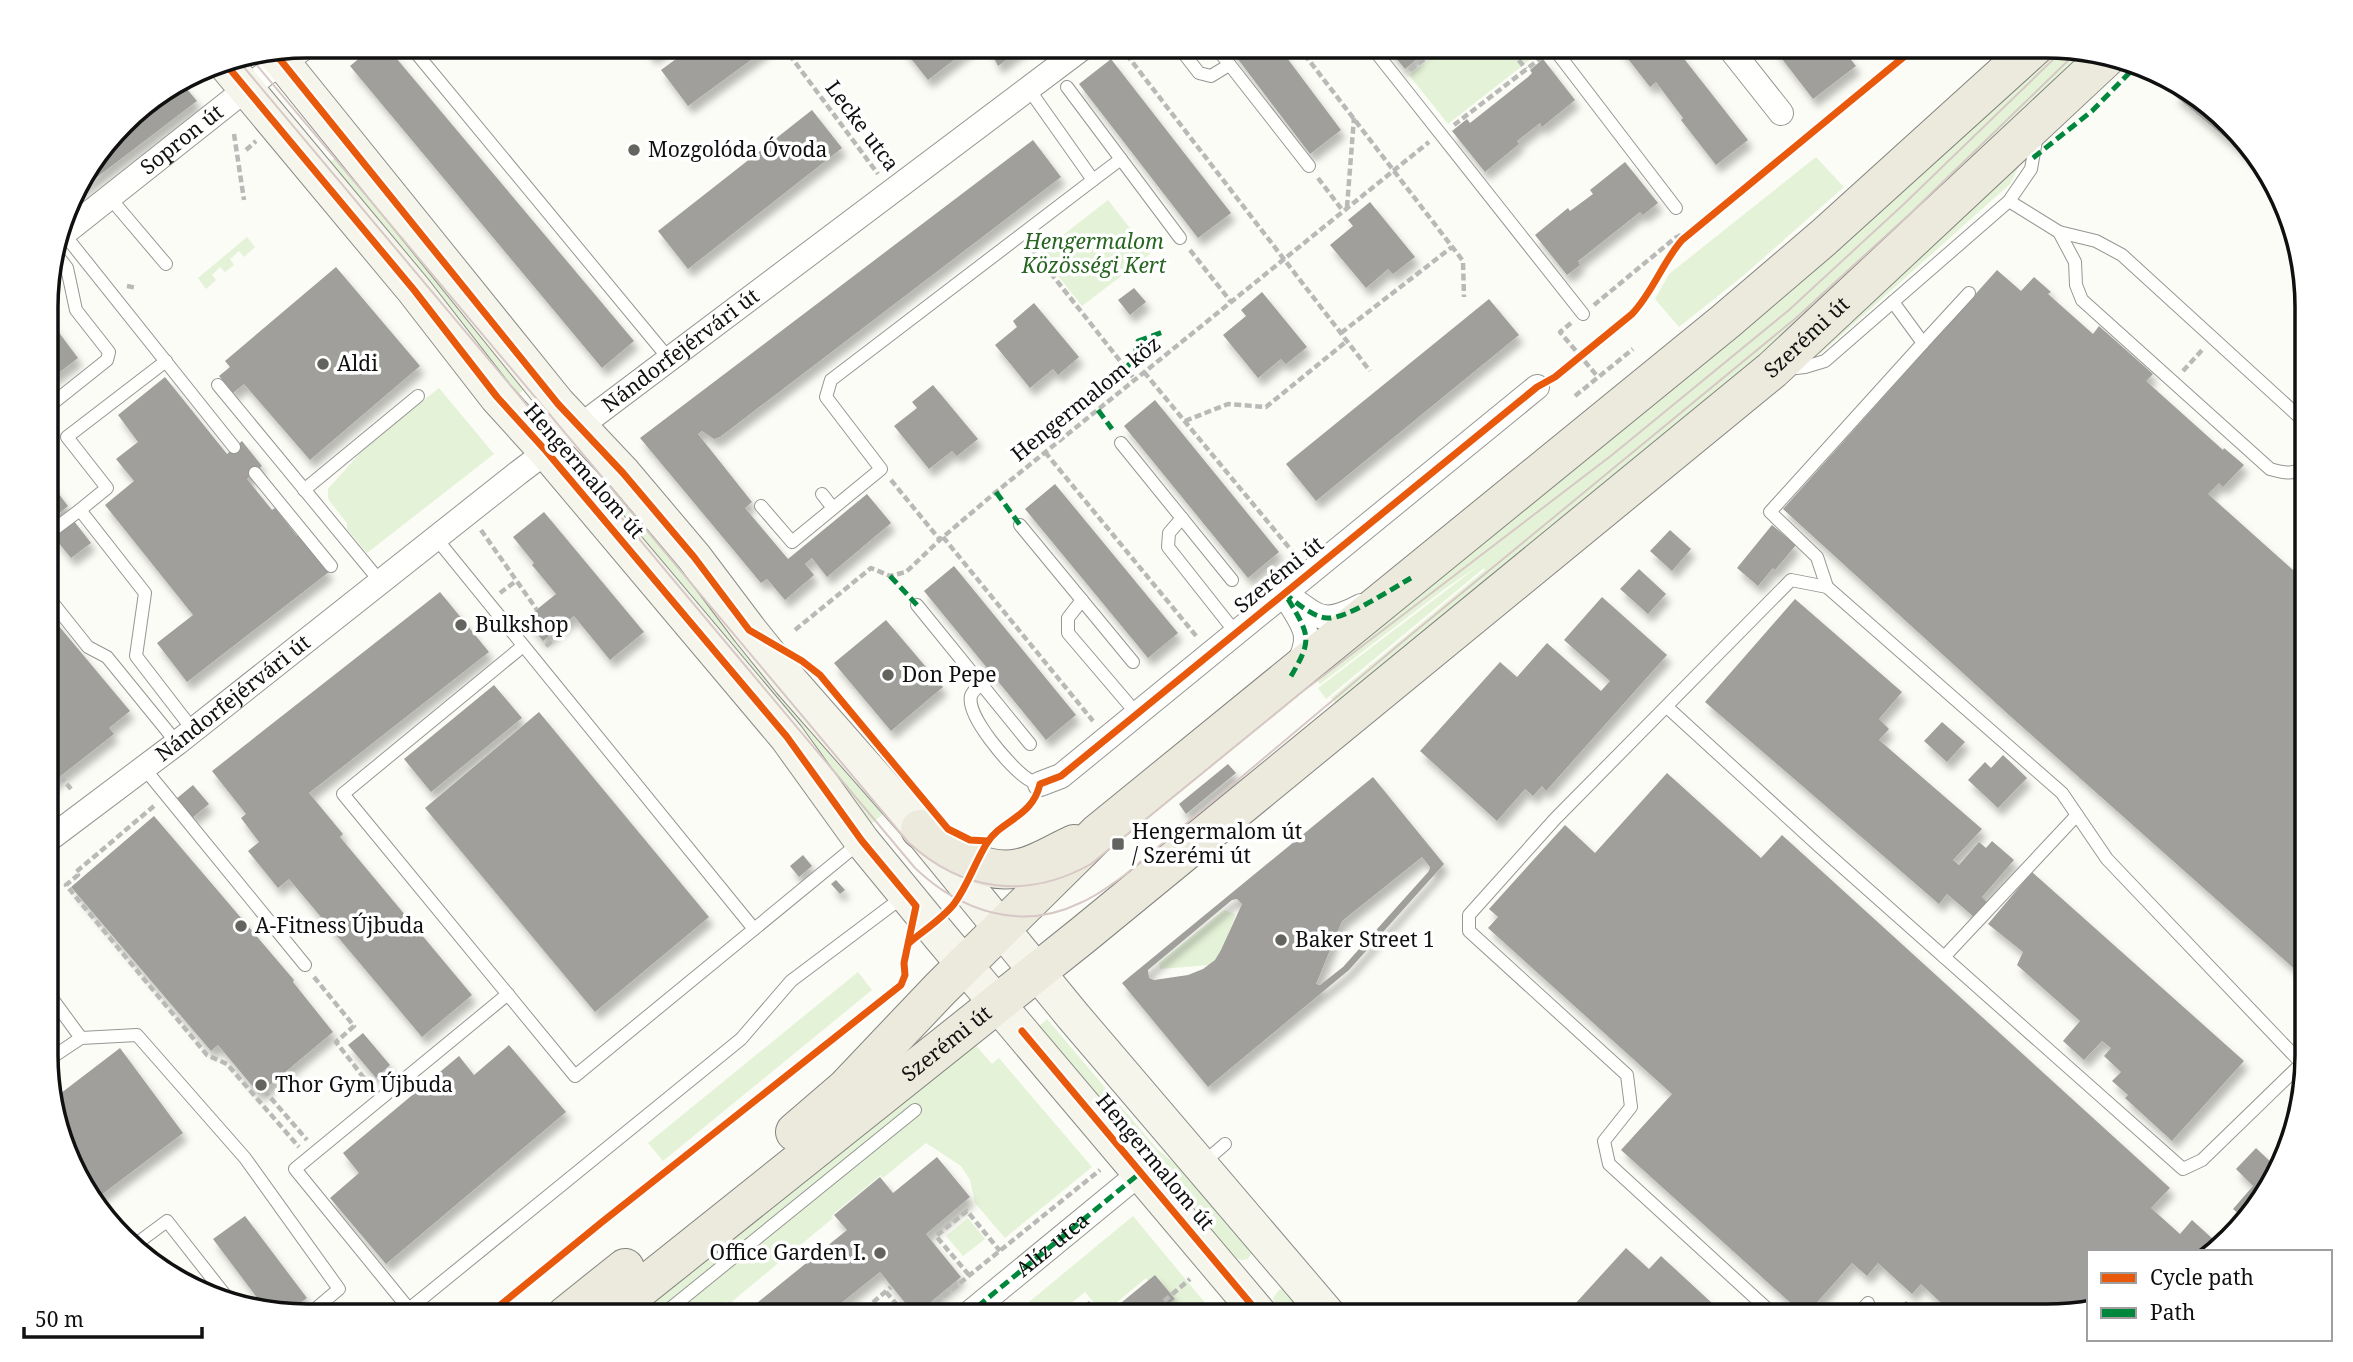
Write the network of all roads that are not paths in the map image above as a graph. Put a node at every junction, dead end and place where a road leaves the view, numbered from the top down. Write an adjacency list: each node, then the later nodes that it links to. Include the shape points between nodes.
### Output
1 (291, 58): 43 (main road, Hengermalom út)
2 (420, 58): 35 (lane)
3 (1069, 58): 15 (street, Nándorfejérvári út)
4 (1187, 58): 12 (lane, via 1199,73 1211,76)
5 (1224, 58): 12 (lane)
6 (1381, 58): 33 (lane)
7 (1561, 58): 24 (lane)
8 (1737, 58): 17 (street)
9 (2022, 58): 59 (main road, Szerémi út, via 1823,238)
10 (280, 59): 16 (street, Sopron út)
11 (2099, 64): 18 (main road, Szerémi út)
12 (1230, 65): 20 (lane)
13 (230, 70): 16 (main road, Hengermalom út)
14 (1067, 87): 19 (lane)
15 (1028, 88): 21 (lane); 35 (street, Nándorfejérvári út)
16 (246, 89): 22 (street, Sopron út); 46 (main road, Hengermalom út)
17 (1781, 113)
18 (2038, 120): 23 (lane, via 2031,169); 37 (main road, Szerémi út)
19 (1121, 159): 21 (lane); 27 (lane)
20 (1309, 166)
21 (1093, 180): 52 (lane, via 831,380 826,397 881,469)
22 (110, 198): 25 (street, Sopron út); 30 (lane)
23 (2008, 201): 26 (lane); 32 (lane)
24 (1676, 208)
25 (69, 232)
26 (2059, 232): 42 (lane, via 2096,241 2122,256); 48 (lane, via 2076,262 2076,285 2082,300 2270,469)
27 (1180, 238)
28 (65, 248): 36 (lane)
29 (63, 256): 41 (lane, via 76,310 109,356)
30 (166, 264)
31 (1969, 293): 34 (lane)
32 (1893, 302): 34 (lane); 37 (lane, via 1825,361)
33 (1583, 314)
34 (1923, 343): 62 (lane, via 1770,512 1817,556)
35 (670, 360): 43 (street, Nándorfejérvári út)
36 (166, 361): 45 (lane); 53 (lane, via 66,437 107,488)
37 (1772, 370): 89 (main road, Szerémi út)
38 (218, 385): 49 (lane)
39 (1536, 387): 63 (street, Szerémi út)
40 (418, 396): 49 (lane)
41 (58, 399)
42 (2295, 413)
43 (578, 427): 46 (street, Nándorfejérvári út); 79 (main road, Hengermalom út, via 623,473 790,681)
44 (1121, 443): 54 (lane)
45 (234, 447)
46 (546, 451): 57 (street, Nándorfejérvári út); 82 (main road, Hengermalom út, via 787,737)
47 (255, 472): 58 (lane)
48 (2295, 472)
49 (304, 490): 60 (lane)
50 (821, 494): 52 (lane)
51 (761, 506): 52 (lane, via 792,542)
52 (834, 508)
53 (80, 510): 56 (lane); 74 (lane, via 145,593 136,656 172,703)
54 (1182, 518): 61 (lane); 67 (lane, via 1169,533 1168,547)
55 (1020, 525): 64 (lane)
56 (58, 526)
57 (435, 537): 60 (street, Nándorfejérvári út); 68 (lane)
58 (331, 566)
59 (1411, 579): 63 (street, via 1339,618 1314,614); 70 (main road, Szerémi út)
60 (379, 580): 74 (street, Nándorfejérvári út)
61 (1232, 580)
62 (1828, 587): 72 (lane, via 1791,580); 78 (lane, via 2062,793)
63 (1284, 593): 67 (street, Szerémi út); 70 (street, via 1307,636 1305,652)
64 (1082, 600): 69 (lane); 73 (lane, via 1068,618 1069,633)
65 (917, 605): 71 (lane)
66 (58, 610): 74 (lane, via 88,648 107,657)
67 (1236, 633): 73 (street, Szerémi út)
68 (523, 646): 85 (lane); 90 (lane, via 343,794)
69 (1133, 662)
70 (1290, 678): 81 (main road, Szerémi út)
71 (981, 683): 75 (lane); 77 (lane, via 971,695 978,724 1019,772)
72 (1667, 707): 86 (lane); 111 (lane, via 1555,819 1469,915 1469,931 1628,1075 1631,1107 1604,1141 1608,1164)
73 (1137, 714): 77 (street, Szerémi út, via 1060,776)
74 (185, 736): 76 (street, Nándorfejérvári út)
75 (1030, 744)
76 (144, 768): 80 (street, Nándorfejérvári út); 87 (lane)
77 (1040, 784)
78 (2077, 815): 86 (lane); 95 (lane, via 2107,859)
79 (920, 830): 81 (main road, via 977,865 1001,869 1029,866); 84 (main road, Hengermalom út)
80 (58, 832)
81 (1098, 833): 84 (main road, Szerémi út)
82 (862, 841): 83 (main road, Hengermalom út); 85 (lane)
83 (906, 894): 88 (main road, Hengermalom út); 104 (lane, via 791,981 741,1039)
84 (1001, 928): 88 (main road, Szerémi út); 89 (main road, Hengermalom út)
85 (754, 929): 90 (lane, via 575,1076)
86 (1944, 957): 96 (lane, via 2183,1169 2202,1160)
87 (304, 965)
88 (966, 965): 91 (main road, Hengermalom út); 105 (main road, Szerémi út, via 819,1112)
89 (1037, 972): 91 (main road, Szerémi út); 100 (main road, Hengermalom út, via 1214,1154)
90 (508, 994): 103 (lane, via 295,1169)
91 (998, 1003): 98 (main road, Hengermalom út); 106 (main road, Szerémi út)
92 (58, 1007): 93 (lane)
93 (81, 1038): 94 (lane); 102 (lane, via 137,1035 245,1158 339,1289)
94 (58, 1053)
95 (2295, 1057)
96 (2295, 1075)
97 (915, 1110): 107 (lane)
98 (1140, 1173): 108 (street, Alíz utca); 109 (main road, Hengermalom út)
99 (141, 1240): 101 (lane, via 167,1221)
100 (1279, 1256): 109 (main road); 110 (main road, Hengermalom út)
101 (220, 1288)
102 (322, 1304)
103 (405, 1304)
104 (415, 1304)
105 (580, 1304)
106 (621, 1304)
107 (676, 1304)
108 (981, 1304)
109 (1250, 1304)
110 (1319, 1304)
111 (1762, 1304)

